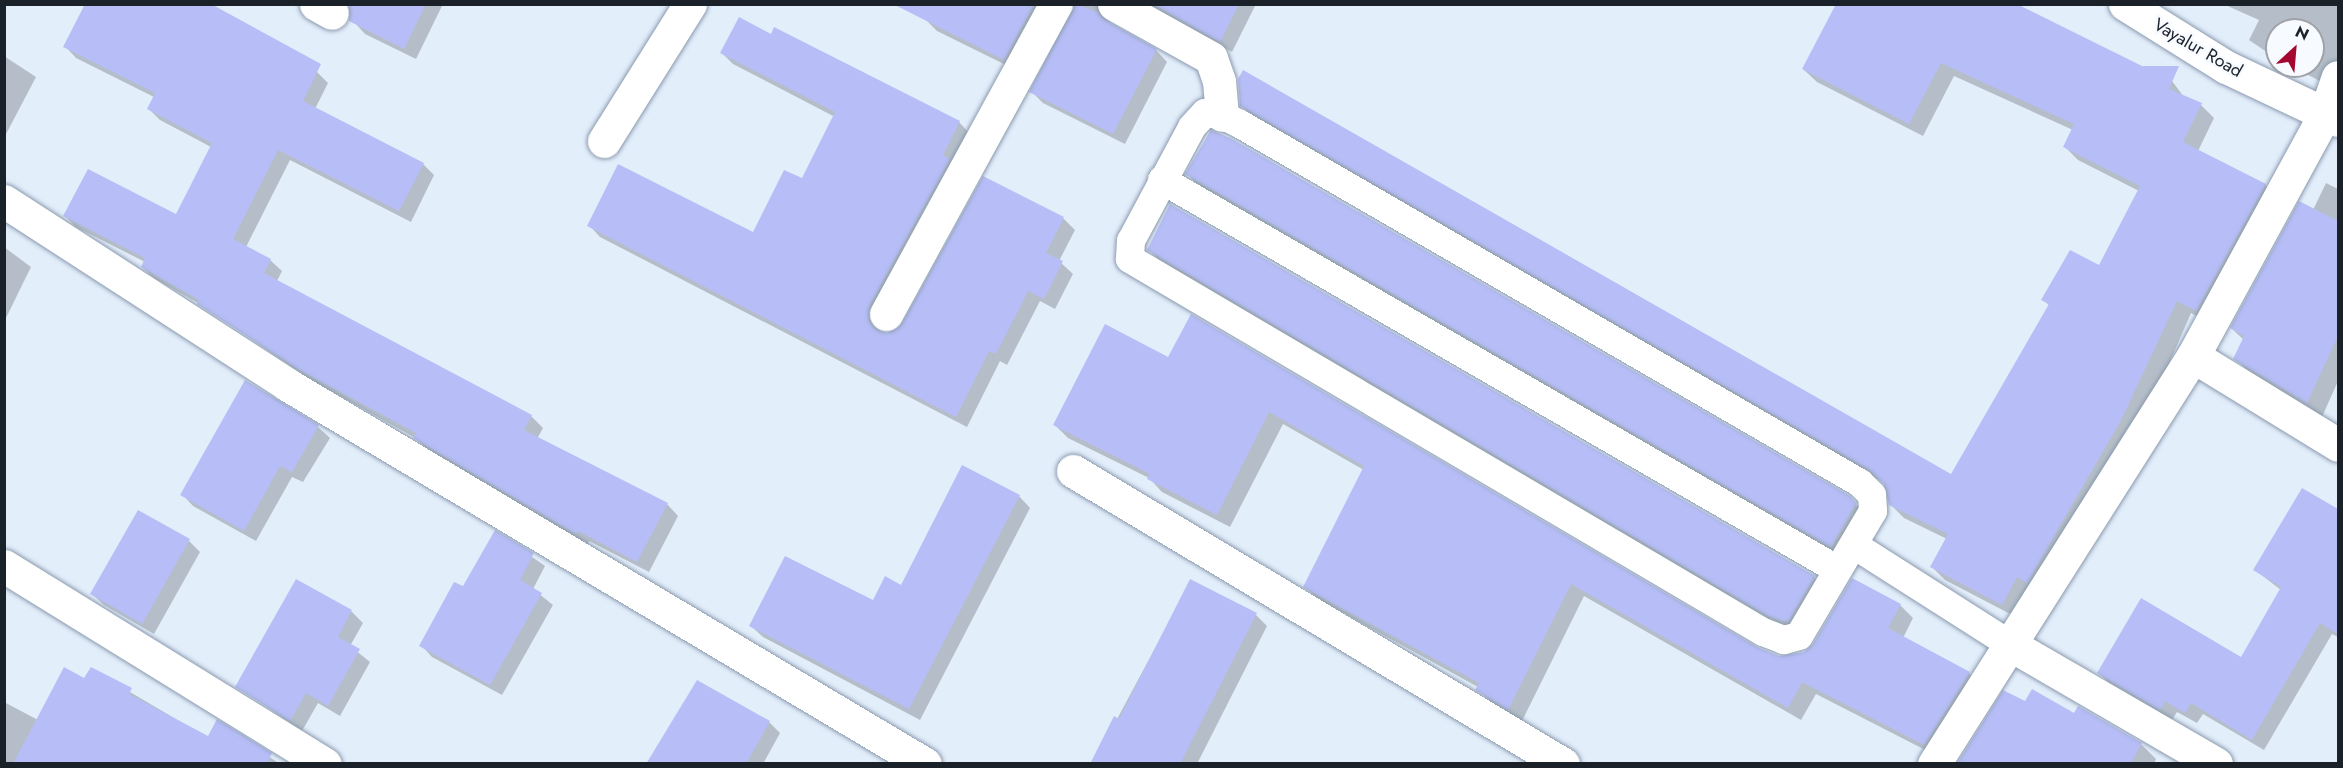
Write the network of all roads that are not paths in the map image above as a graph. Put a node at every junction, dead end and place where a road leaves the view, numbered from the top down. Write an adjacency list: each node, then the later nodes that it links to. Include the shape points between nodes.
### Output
1 (690, 4): 8 (street)
2 (1056, 4): 11 (street)
3 (1114, 4): 6 (street, via 1211,58 1219,81)
4 (2143, 10): 7 (street, Vayalur Road, via 2226,67)
5 (2338, 77): 7 (street)
6 (1222, 115): 9 (lane, via 1205,114 1192,127); 15 (lane, via 1860,483 1872,495 1873,511)
7 (2332, 117): 12 (street)
8 (604, 141)
9 (1162, 180): 17 (lane); 17 (lane, via 1131,241 1130,259 1143,269 1762,632 1784,640 1799,636)
10 (4, 201): 20 (street, via 288,385)
11 (886, 314)
12 (2193, 356): 13 (street); 18 (street)
13 (2338, 445)
14 (1073, 471): 21 (street)
15 (1854, 545): 17 (lane); 18 (lane)
16 (4, 566): 19 (street)
17 (1839, 570)
18 (2011, 645): 22 (street); 23 (street)
19 (325, 764)
20 (925, 764)
21 (1563, 764)
22 (1934, 764)
23 (2216, 764)

